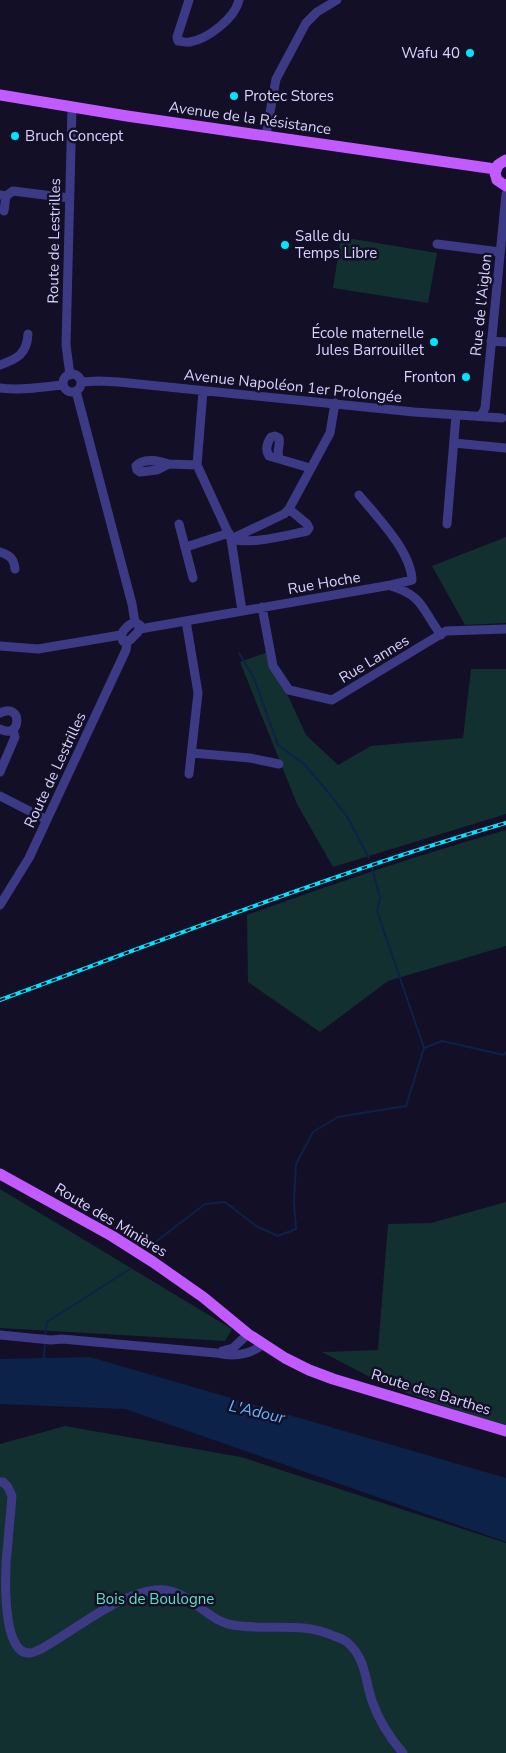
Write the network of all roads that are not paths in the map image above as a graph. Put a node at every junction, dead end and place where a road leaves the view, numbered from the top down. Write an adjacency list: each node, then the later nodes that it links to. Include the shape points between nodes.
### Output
1 (189, 0): 2 (street, via 177,37 188,42 201,38 227,21)
2 (239, 0)
3 (337, 0): 6 (street, via 306,23 276,79)
4 (0, 95): 5 (main road, Avenue de la Résistance)
5 (72, 107): 6 (main road, Avenue de la Résistance); 12 (street, Route de Lestrilles)
6 (266, 135): 8 (main road, Avenue de la Résistance)
7 (506, 160): 8 (main road)
8 (495, 169): 9 (main road, via 497,180)
9 (506, 186)
10 (506, 194): 15 (street, Rue de l'Aiglon)
11 (3, 196): 12 (street, via 13,191); 13 (street)
12 (69, 198): 21 (street, Route de Lestrilles, via 66,345)
13 (4, 211)
14 (437, 244): 15 (street)
15 (500, 252): 17 (street, Rue de l'Aiglon)
16 (28, 334): 19 (street, via 28,346 15,360)
17 (491, 341): 18 (street); 29 (street, Rue de l'Aiglon, via 485,408)
18 (506, 342)
19 (0, 365): 20 (street)
20 (0, 371)
21 (70, 374): 22 (street); 23 (street)
22 (81, 382): 25 (street); 26 (street, Avenue Napoléon 1er Prolongée, via 118,382)
23 (63, 385): 24 (street); 25 (street, via 70,392)
24 (0, 388)
25 (76, 391): 50 (street)
26 (203, 391): 27 (street, Avenue Napoléon 1er Prolongée); 35 (street)
27 (335, 403): 28 (street, Avenue Napoléon 1er Prolongée); 36 (street, via 330,433)
28 (456, 415): 29 (street, Avenue Napoléon 1er Prolongée); 31 (street)
29 (478, 416): 30 (street, Avenue Napoléon 1er Prolongée)
30 (502, 418)
31 (454, 443): 32 (street); 40 (street)
32 (506, 448)
33 (280, 460): 36 (street)
34 (169, 464): 35 (street)
35 (197, 465): 41 (street)
36 (310, 468): 38 (street)
37 (359, 494): 46 (street, Rue Hoche, via 400,547 412,570 412,580)
38 (289, 510): 41 (street); 41 (street, via 307,524 308,531 250,541 239,541)
39 (179, 524): 42 (street)
40 (447, 524)
41 (230, 536): 42 (street); 48 (street)
42 (186, 547): 45 (street)
43 (0, 552): 44 (street, via 9,554)
44 (16, 569)
45 (193, 578)
46 (390, 586): 47 (street, Rue Hoche); 52 (street, via 418,599)
47 (262, 607): 48 (street, Rue Hoche); 52 (street, Rue Lannes, via 273,666 289,690 332,700)
48 (242, 611): 49 (street, Rue Hoche)
49 (186, 621): 50 (street, Rue Hoche); 58 (street, via 198,693)
50 (138, 626): 53 (street, via 130,624)
51 (506, 629): 52 (street, Rue Lannes, via 451,630)
52 (441, 635)
53 (124, 638): 54 (street, via 38,649); 63 (street, Route de Lestrilles, via 126,650)
54 (0, 646)
55 (0, 713): 57 (street, via 7,710 15,715 17,724)
56 (0, 729): 57 (street)
57 (13, 730): 60 (street, via 14,737)
58 (192, 753): 59 (street); 61 (street)
59 (279, 764)
60 (0, 772)
61 (189, 774)
62 (0, 796): 63 (street)
63 (47, 820): 64 (street, Route de Lestrilles, via 29,858)
64 (0, 905)
65 (0, 1174): 66 (main road, Route des Minières, via 112,1236)
66 (203, 1297): 67 (main road, Route des Minières); 69 (main road, Route des Minières)
67 (248, 1334): 69 (main road, Route des Minières); 70 (street, via 233,1348)
68 (0, 1335): 70 (street)
69 (264, 1341): 70 (street, via 249,1353); 71 (main road, Route des Barthes); 71 (main road, Route des Barthes, via 285,1358)
70 (216, 1353)
71 (346, 1382): 72 (main road, Route des Barthes)
72 (506, 1431)
73 (1, 1482): 74 (street, via 12,1496 3,1587 4,1630 17,1649 30,1653 41,1649 132,1596 156,1590 181,1594 216,1620 233,1625 320,1630 347,1642 362,1660 372,1701 384,1729)
74 (403, 1753)

